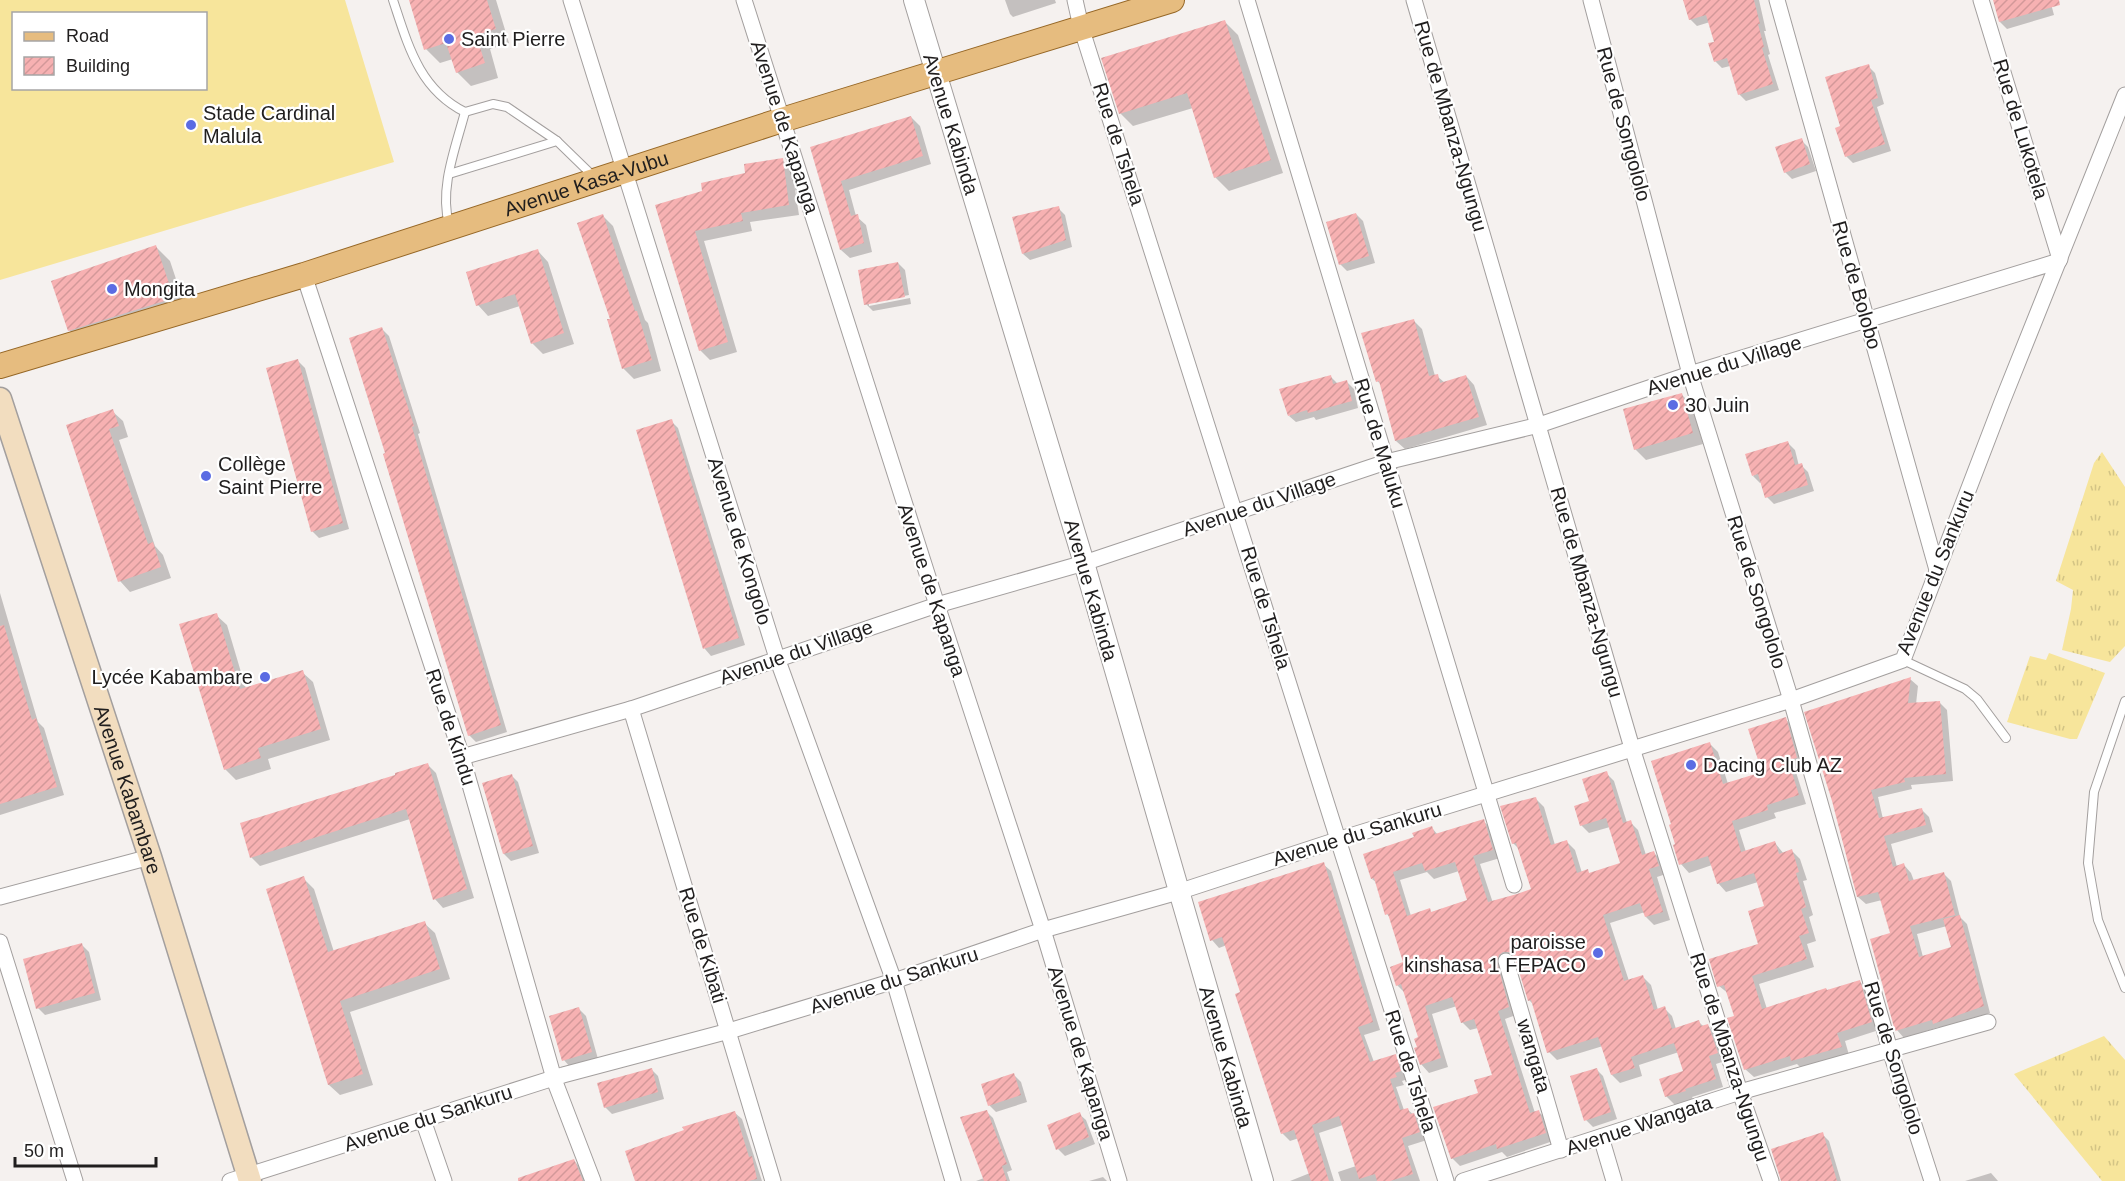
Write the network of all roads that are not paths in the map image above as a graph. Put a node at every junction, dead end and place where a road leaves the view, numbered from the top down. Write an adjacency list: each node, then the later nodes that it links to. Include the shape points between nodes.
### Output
1 (393, 0): 15 (lane, via 412,54 433,90 448,104)
2 (571, 0): 18 (street, Avenue de Kongolo)
3 (744, 0): 16 (street, Avenue de Kapanga)
4 (914, 0): 13 (street, Avenue Kabinda)
5 (1075, 0): 12 (street, Rue de Tshela)
6 (1172, 0): 12 (main road, Avenue Kasa-Vubu)
7 (1247, 0): 29 (street, Rue de Maluku)
8 (1414, 0): 28 (street, Rue de Mbanza-Ngungu)
9 (1592, 0): 26 (street, Rue de Songololo)
10 (1777, 0): 24 (street, Rue de Bolobo)
11 (1981, 0): 22 (street, Rue de Lukotela)
12 (1081, 27): 13 (main road, Avenue Kasa-Vubu); 30 (street, Rue de Tshela)
13 (936, 73): 16 (main road, Avenue Kasa-Vubu); 31 (street, Avenue Kabinda)
14 (2125, 95): 22 (street, Avenue du Sankuru)
15 (465, 112): 17 (lane, via 493,104 507,107); 19 (lane)
16 (782, 120): 18 (main road, Avenue Kasa-Vubu); 33 (street, Avenue de Kapanga)
17 (557, 141): 19 (lane); 20 (lane)
18 (625, 171): 20 (main road, Avenue Kasa-Vubu); 34 (street, Avenue de Kongolo)
19 (449, 174): 21 (lane, via 445,210)
20 (597, 180): 21 (main road, Avenue Kasa-Vubu)
21 (450, 228): 23 (main road, Avenue Kasa-Vubu)
22 (2059, 260): 24 (street, Avenue du Village); 32 (street, Avenue du Sankuru)
23 (304, 275): 25 (main road, Avenue Kasa-Vubu); 41 (street, Rue de Kindu)
24 (1867, 321): 26 (street, Avenue du Village); 32 (street, Rue de Bolobo)
25 (0, 366)
26 (1690, 374): 28 (street, Avenue du Village); 36 (street, Rue de Songololo)
27 (0, 399): 44 (main road, Avenue Kabambare)
28 (1539, 425): 29 (street, Avenue du Village); 40 (street, Rue de Mbanza-Ngungu)
29 (1386, 462): 30 (street, Avenue du Village); 42 (street, Rue de Maluku)
30 (1236, 513): 31 (street, Avenue du Village); 43 (street, Rue de Tshela)
31 (1084, 563): 33 (street, Avenue du Village); 46 (street, Avenue Kabinda)
32 (1937, 570): 35 (street, Avenue du Sankuru)
33 (937, 605): 34 (street, Avenue du Village); 48 (street, Avenue de Kapanga)
34 (777, 658): 38 (street, Avenue du Village); 51 (street, Avenue de Kongolo)
35 (1903, 660): 36 (street, Avenue du Sankuru); 39 (lane, via 1965,689)
36 (1791, 700): 40 (street, Avenue du Sankuru); 55 (street, Rue de Songololo)
37 (2125, 700): 52 (lane, via 2094,792 2088,863 2098,920)
38 (631, 709): 41 (street, Avenue du Village); 54 (street, Rue de Kibati)
39 (2006, 738)
40 (1632, 748): 42 (street, Avenue du Sankuru); 57 (street, Rue de Mbanza-Ngungu)
41 (462, 757): 56 (street, Rue de Kindu)
42 (1486, 794): 43 (street, Avenue du Sankuru); 45 (street, Rue de Maluku)
43 (1337, 840): 46 (street, Avenue du Sankuru); 69 (street, Rue de Tshela)
44 (150, 857): 47 (street); 61 (main road, Avenue Kabambare)
45 (1514, 885)
46 (1178, 892): 48 (street, Avenue du Sankuru); 68 (street, Avenue Kabinda)
47 (0, 897)
48 (1043, 930): 51 (street, Avenue du Sankuru); 67 (street, Avenue de Kapanga)
49 (0, 942): 62 (street)
50 (1506, 962): 60 (street, wangata)
51 (894, 981): 54 (street, Avenue du Sankuru); 66 (street, Avenue de Kongolo)
52 (2125, 988)
53 (1988, 1022): 55 (street, Avenue Wangata)
54 (729, 1031): 56 (street, Avenue du Sankuru); 65 (street, Rue de Kibati)
55 (1890, 1050): 57 (street, Avenue Wangata); 73 (street, Rue de Songololo)
56 (554, 1078): 58 (street, Avenue du Sankuru); 64 (street, Rue de Kindu)
57 (1740, 1092): 59 (street, Avenue Wangata); 72 (street, Rue de Mbanza-Ngungu)
58 (423, 1120): 61 (street, Avenue du Sankuru); 63 (street)
59 (1601, 1137): 60 (street, Avenue Wangata); 71 (street)
60 (1561, 1150): 70 (street, Avenue Wangata)
61 (243, 1179)
62 (75, 1181)
63 (444, 1181)
64 (593, 1181)
65 (772, 1181)
66 (953, 1181)
67 (1119, 1181)
68 (1263, 1181)
69 (1446, 1181)
70 (1463, 1181)
71 (1614, 1181)
72 (1771, 1181)
73 (1932, 1181)

